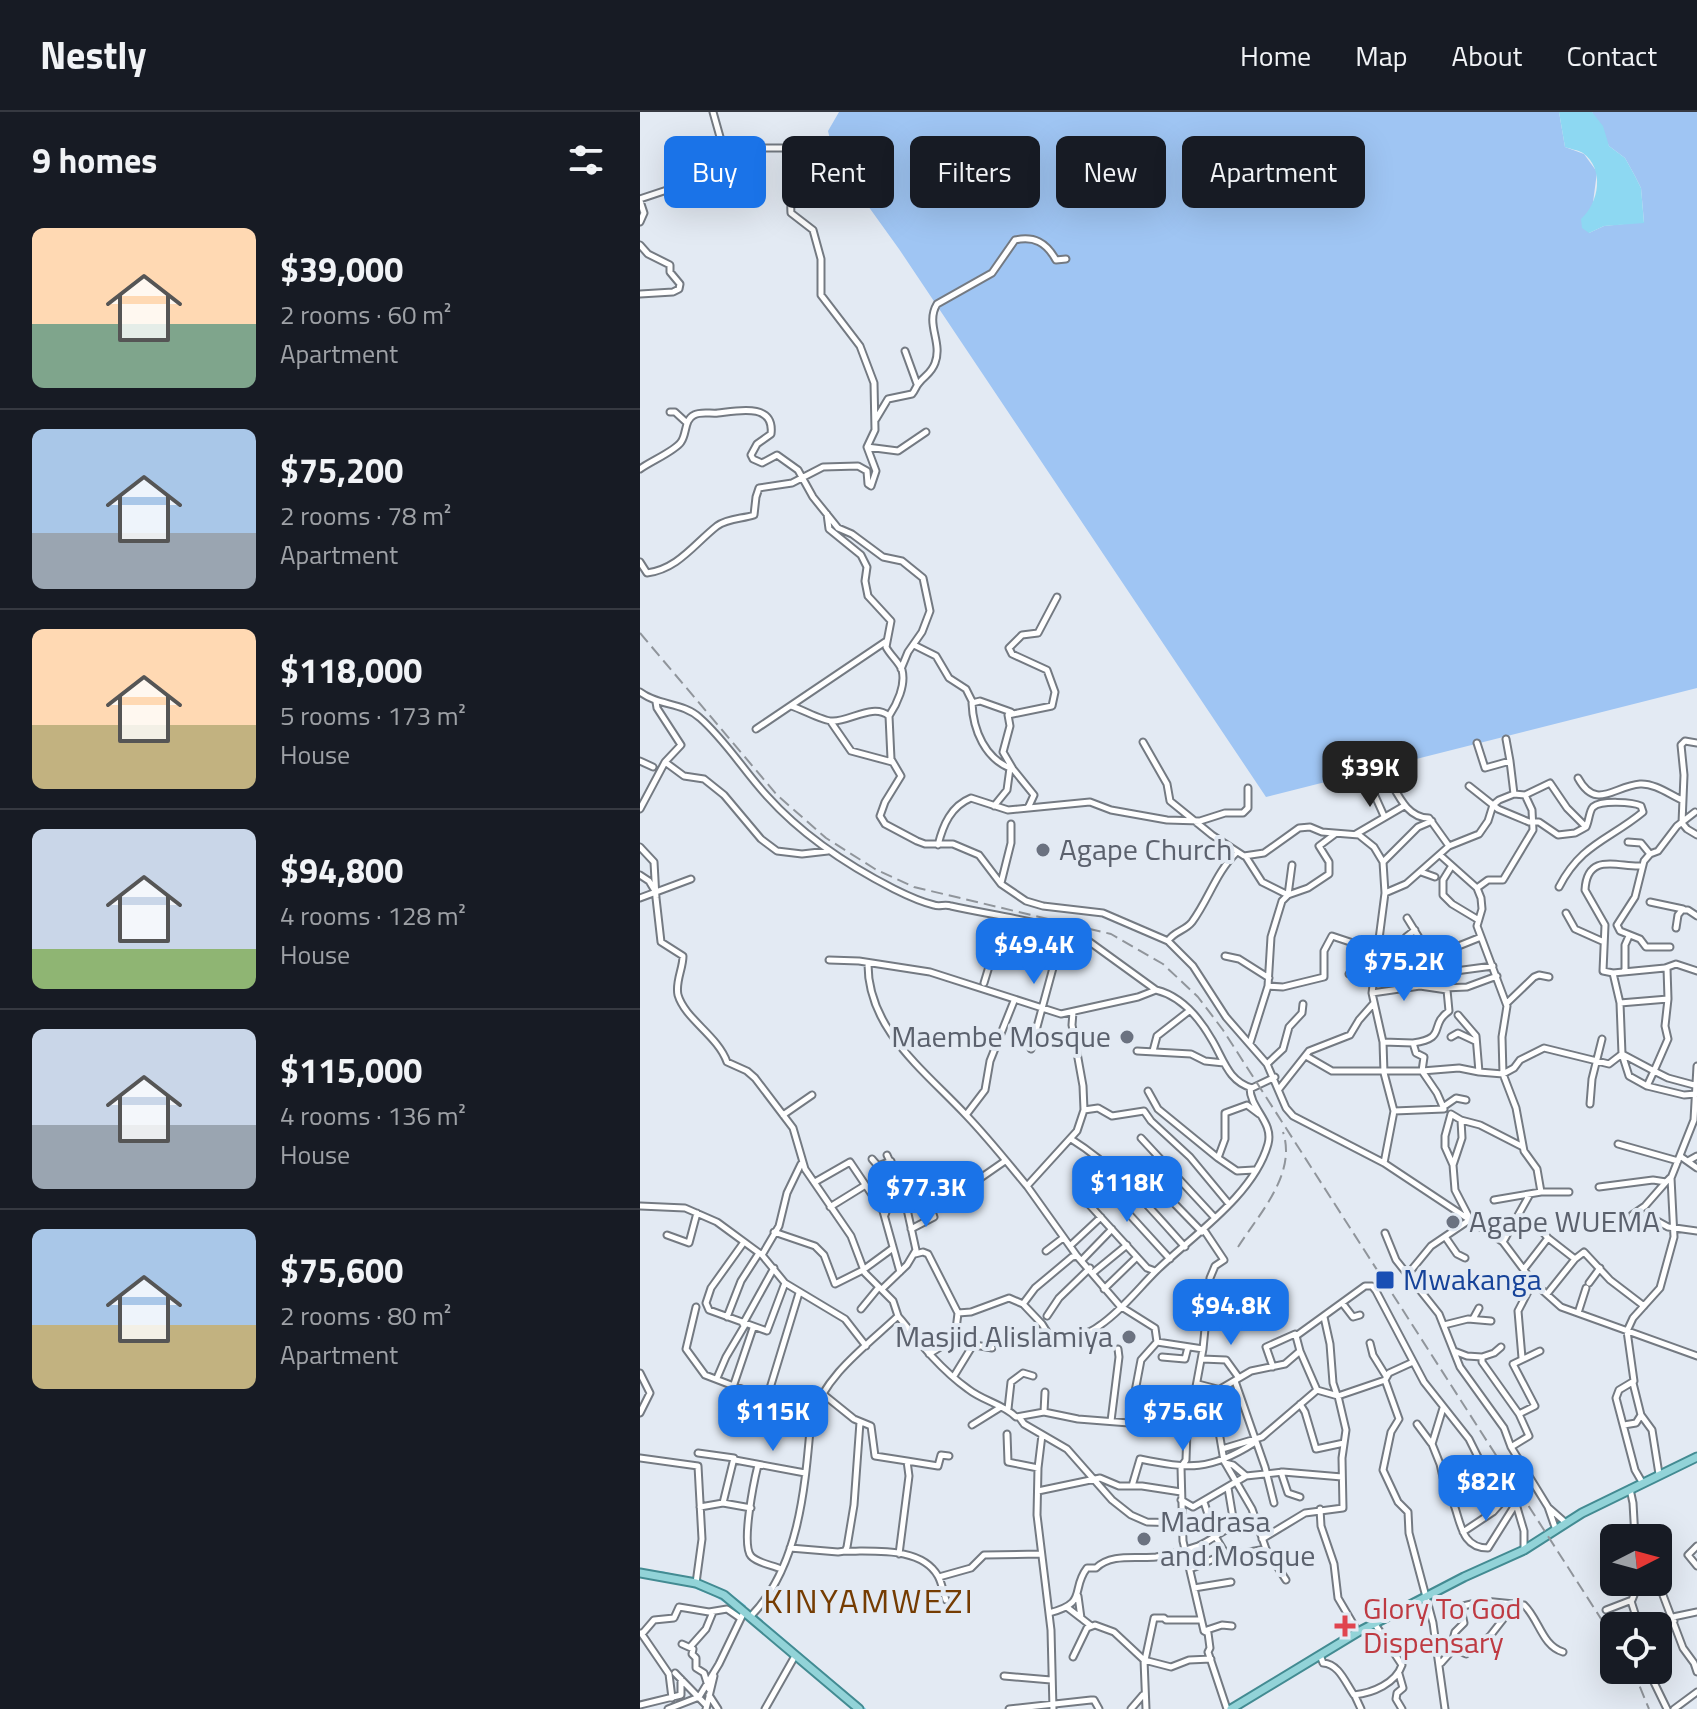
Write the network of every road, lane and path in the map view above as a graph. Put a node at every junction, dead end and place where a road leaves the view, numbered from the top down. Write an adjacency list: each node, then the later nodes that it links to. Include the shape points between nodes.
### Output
1 (713, 112): 11 (street, via 722,144 744,142 795,151 791,213 815,235 824,301 862,351 876,388)
2 (664, 192): 3 (street)
3 (640, 200): 4 (street)
4 (640, 222)
5 (640, 245): 7 (street, via 670,265 680,284 673,292)
6 (1066, 259): 9 (street, via 1056,260 1038,240 1015,240 992,273 937,304 931,320 936,362)
7 (640, 294)
8 (905, 351): 9 (street)
9 (918, 385): 11 (street, via 912,394 888,399)
10 (670, 412): 12 (street)
11 (875, 420): 14 (street)
12 (687, 423): 15 (street, via 674,450); 16 (street, via 699,413 758,411 772,427 757,444 753,459 762,463 782,457)
13 (926, 432): 14 (street, via 898,451)
14 (867, 447): 16 (street, via 876,471 871,486 867,471 858,466 823,467)
15 (640, 469)
16 (804, 478): 17 (street); 18 (street, via 759,488 754,515 717,526 666,568 647,573)
17 (827, 513): 20 (street, via 829,529 866,564 867,592 891,621); 21 (street, via 838,528 878,554 902,561 923,578 931,607)
18 (640, 562)
19 (1057, 597): 27 (street, via 1038,633 1022,635 1009,648 1047,670 1054,702 1048,708)
20 (885, 642): 22 (street); 26 (street)
21 (914, 645): 22 (street); 24 (street, via 936,656)
22 (901, 669): 28 (street, via 898,700)
23 (640, 692): 25 (street)
24 (972, 701): 27 (street); 40 (street, via 979,739)
25 (656, 702): 37 (street, via 681,745); 69 (street, via 697,714 771,800)
26 (791, 706): 29 (street); 30 (street)
27 (1012, 713): 40 (street, via 1002,748)
28 (889, 716): 29 (street, via 877,711); 38 (street)
29 (831, 722): 38 (street, via 851,751)
30 (756, 729)
31 (1506, 739): 36 (street)
32 (1143, 742): 56 (street, via 1167,784 1170,801)
33 (1477, 743): 36 (street, via 1485,768)
34 (1697, 743): 48 (street, via 1681,745)
35 (640, 761): 39 (street)
36 (1510, 761): 46 (street)
37 (665, 762): 53 (street); 69 (street, via 684,776 704,779 777,851)
38 (893, 763): 66 (street, via 901,780 885,802 882,820 917,841)
39 (653, 767)
40 (1011, 769): 50 (street, via 1007,790); 52 (street, via 1034,795)
41 (1384, 771): 51 (street)
42 (1578, 778): 48 (street, via 1597,795 1643,784)
43 (1469, 786): 49 (street)
44 (1371, 787): 55 (street)
45 (1248, 788): 56 (street, via 1243,813)
46 (1514, 794): 47 (street); 49 (street)
47 (1525, 795): 58 (street); 61 (street, via 1551,783)
48 (1682, 800): 59 (street)
49 (1493, 805): 58 (street); 67 (street, via 1479,834)
50 (994, 806): 52 (street); 66 (street, via 973,798 963,801 944,825)
51 (1404, 806): 55 (street); 57 (street)
52 (1028, 808): 56 (street, via 1084,801 1167,820)
53 (640, 809)
54 (1695, 812): 59 (street)
55 (1384, 816): 63 (street)
56 (1193, 820): 70 (street)
57 (1432, 821): 67 (street); 74 (street, via 1418,827)
58 (1534, 822): 61 (street, via 1558,835); 84 (street, via 1505,878)
59 (1682, 823): 64 (street); 71 (street)
60 (1011, 824): 82 (street)
61 (1586, 827): 83 (street, via 1597,805 1636,803 1643,812 1588,848)
62 (1336, 833): 63 (street); 73 (street, via 1301,828 1264,853); 87 (street, via 1319,846 1329,874)
63 (1356, 834): 74 (street)
64 (1697, 835)
65 (1628, 842): 71 (street, via 1640,842)
66 (938, 845): 82 (street, via 953,844 979,855)
67 (1449, 846): 72 (street)
68 (640, 847): 85 (street, via 654,862)
69 (829, 851): 93 (street, via 935,906)
70 (1237, 852): 73 (street); 103 (street, via 1190,925)
71 (1650, 854): 76 (street)
72 (1440, 855): 77 (street); 78 (street)
73 (1246, 857): 87 (street, via 1262,882)
74 (1383, 862): 86 (street)
75 (1292, 865): 87 (street)
76 (1642, 865): 96 (street, via 1635,897); 100 (street, via 1602,865 1588,874 1585,890)
77 (1451, 867): 84 (street); 95 (street, via 1443,880 1443,895)
78 (1420, 872): 80 (street); 86 (street)
79 (640, 875): 85 (street)
80 (1435, 877)
81 (691, 879): 85 (street)
82 (1001, 884): 103 (street, via 1034,904 1103,913)
83 (1559, 887)
84 (1477, 888): 95 (street, via 1483,904)
85 (655, 893): 88 (street); 174 (street, via 661,942 683,956 679,998 729,1063 750,1073)
86 (1385, 893): 105 (street)
87 (1288, 895): 121 (street, via 1271,937)
88 (640, 898)
89 (1650, 902): 90 (street)
90 (1685, 909): 92 (street); 97 (street)
91 (1566, 913): 104 (street, via 1575,929)
92 (1697, 916)
93 (1004, 917): 99 (street); 123 (street)
94 (1407, 918): 98 (street)
95 (1477, 919): 102 (street)
96 (1617, 927): 100 (street); 101 (street)
97 (1676, 928)
98 (1415, 930): 107 (street, via 1406,937); 110 (street)
99 (1063, 931): 127 (street, via 1087,940); 135 (street)
100 (1606, 933): 104 (street)
101 (1629, 936): 106 (street, via 1646,947); 115 (street)
102 (1481, 937): 110 (street); 113 (street)
103 (1168, 941): 144 (street)
104 (1604, 942): 117 (street, via 1603,971)
105 (1378, 943): 109 (street); 124 (street, via 1356,944 1332,936 1324,951 1324,977)
106 (1670, 947)
107 (1406, 949): 109 (street); 125 (street)
108 (1225, 956): 121 (street)
109 (1376, 956): 122 (street)
110 (1431, 957): 113 (street, via 1434,974)
111 (829, 960): 112 (street)
112 (868, 963): 130 (street, via 930,972); 175 (street, via 871,997 887,1026 919,1069)
113 (1493, 966): 119 (street)
114 (1667, 968): 115 (street); 116 (street, via 1679,964); 129 (street)
115 (1625, 971): 117 (street)
116 (1697, 971)
117 (1613, 973): 132 (street)
118 (1349, 974): 122 (street)
119 (1497, 976): 126 (street, via 1467,987); 134 (street)
120 (1549, 977): 134 (street, via 1534,977)
121 (1269, 978): 124 (street)
122 (1372, 979): 128 (street)
123 (984, 983)
124 (1268, 986): 144 (street)
125 (1420, 986): 126 (street); 128 (street)
126 (1443, 988): 143 (street, via 1449,1011 1435,1037)
127 (1156, 990): 136 (street, via 1178,999); 137 (street)
128 (1372, 993): 131 (street)
129 (1668, 999): 132 (street); 155 (street, via 1668,1039)
130 (1014, 1001): 135 (street); 175 (street, via 990,1061 985,1090)
131 (1374, 1003): 142 (street); 149 (street, via 1350,1035 1316,1046)
132 (1620, 1003): 148 (street)
133 (1303, 1004): 152 (street, via 1283,1049)
134 (1507, 1004): 158 (street)
135 (1043, 1009): 137 (street); 145 (street)
136 (1189, 1011): 147 (street, via 1157,1036); 151 (street)
137 (1072, 1015): 170 (street)
138 (1458, 1015): 141 (street)
139 (1451, 1037): 141 (street, via 1458,1033)
140 (1602, 1039): 150 (street)
141 (1476, 1041): 156 (street)
142 (1383, 1042): 143 (street); 157 (street)
143 (1413, 1043): 154 (street, via 1424,1057)
144 (1250, 1044): 152 (street)
145 (1031, 1049)
146 (1137, 1051): 147 (street)
147 (1153, 1051): 151 (street)
148 (1622, 1054): 150 (street, via 1610,1063); 155 (street); 161 (street, via 1629,1076)
149 (1306, 1056): 157 (street, via 1328,1071); 163 (street)
150 (1597, 1061): 158 (street, via 1544,1048); 168 (street)
151 (1224, 1063): 162 (street)
152 (1267, 1064): 159 (street)
153 (1697, 1066): 160 (street)
154 (1422, 1071): 156 (street); 157 (street); 169 (street)
155 (1654, 1071): 160 (street); 161 (street)
156 (1479, 1072): 158 (street)
157 (1384, 1073): 171 (street)
158 (1503, 1074): 181 (street)
159 (1275, 1077): 162 (street); 163 (street)
160 (1694, 1085): 165 (street)
161 (1647, 1086): 165 (street)
162 (1250, 1088): 176 (street)
163 (1279, 1089): 190 (street, via 1296,1119)
164 (1148, 1091): 183 (street, via 1158,1109)
165 (1695, 1094): 172 (street)
166 (812, 1095): 174 (street)
167 (1466, 1100): 169 (street, via 1457,1098)
168 (1590, 1104)
169 (1444, 1108): 171 (street); 173 (street)
170 (1084, 1110): 179 (street); 208 (street, via 1098,1108 1114,1116 1144,1111)
171 (1394, 1111): 190 (street)
172 (1696, 1112): 184 (street)
173 (1451, 1114): 177 (street); 191 (street, via 1445,1147)
174 (783, 1115): 189 (street, via 793,1128)
175 (966, 1115): 186 (street)
176 (1260, 1115): 183 (street, via 1247,1105 1225,1113); 193 (street, via 1269,1136)
177 (1461, 1120): 181 (street); 191 (street, via 1462,1138)
178 (1141, 1138): 216 (street)
179 (1071, 1139): 198 (street); 235 (street, via 1125,1181)
180 (1618, 1144): 184 (street)
181 (1523, 1148): 202 (street, via 1537,1169)
182 (1697, 1156): 187 (street)
183 (1218, 1158): 193 (street, via 1237,1171)
184 (1679, 1158): 187 (street); 194 (street)
185 (872, 1159): 221 (street, via 878,1166 889,1158)
186 (1005, 1161): 197 (street); 198 (street)
187 (1688, 1161): 192 (street)
188 (1134, 1162): 223 (street)
189 (802, 1163): 195 (street); 225 (street)
190 (1384, 1163): 217 (street)
191 (1453, 1165): 219 (street, via 1455,1190)
192 (1697, 1168)
193 (1255, 1170): 208 (street)
194 (1668, 1180): 199 (street); 212 (street); 220 (street)
195 (815, 1182): 196 (street, via 847,1161); 210 (street)
196 (864, 1186): 210 (street); 213 (street)
197 (969, 1186)
198 (1027, 1186): 228 (street)
199 (1599, 1187)
200 (1107, 1190): 243 (street)
201 (887, 1191): 213 (street)
202 (1541, 1192): 203 (street); 204 (street)
203 (1569, 1192)
204 (1530, 1194): 205 (street); 232 (street)
205 (1494, 1200)
206 (1086, 1201): 215 (street)
207 (929, 1203): 221 (street, via 934,1217)
208 (1229, 1204): 216 (street)
209 (640, 1206): 211 (street)
210 (830, 1207): 248 (street, via 851,1236)
211 (697, 1213): 227 (street, via 689,1243); 231 (street)
212 (1632, 1215)
213 (885, 1216): 236 (street)
214 (1648, 1216): 220 (street)
215 (1101, 1217): 222 (street); 233 (street)
216 (1215, 1218): 223 (street)
217 (1468, 1221): 219 (street); 229 (street)
218 (1533, 1221): 230 (street)
219 (1476, 1226): 232 (street)
220 (1675, 1227): 224 (street); 262 (street, via 1660,1288)
221 (911, 1229): 239 (street)
222 (1112, 1229): 234 (street); 241 (street)
223 (1203, 1231): 235 (street); 289 (street, via 1224,1260 1211,1273)
224 (1696, 1231)
225 (774, 1232): 238 (street); 248 (street, via 815,1246 835,1284)
226 (1385, 1233): 252 (street)
227 (667, 1235)
228 (1063, 1238): 233 (street); 237 (street)
229 (1446, 1238): 242 (street); 252 (street, via 1431,1246)
230 (1548, 1238): 244 (street); 247 (street)
231 (744, 1242): 238 (street); 271 (street, via 706,1299 709,1310)
232 (1503, 1242): 247 (street)
233 (1071, 1245): 241 (street)
234 (1127, 1245): 240 (street); 249 (street)
235 (1185, 1247): 243 (street)
236 (893, 1248): 248 (street); 251 (street)
237 (1046, 1251)
238 (760, 1254): 245 (street); 271 (street, via 741,1281)
239 (914, 1255): 251 (street); 266 (street, via 928,1254)
240 (1137, 1257): 250 (street); 256 (street)
241 (1080, 1258): 249 (street); 259 (street, via 1072,1257)
242 (1465, 1258)
243 (1170, 1259): 250 (street)
244 (1575, 1259): 246 (street, via 1583,1252); 258 (street)
245 (774, 1268): 254 (street); 275 (street)
246 (1600, 1268): 262 (street); 267 (street)
247 (1524, 1269): 253 (street)
248 (863, 1270): 255 (street)
249 (1092, 1270): 256 (street); 270 (street, via 1059,1298)
250 (1156, 1271): 261 (street)
251 (900, 1272): 255 (street)
252 (1408, 1274): 276 (street)
253 (1533, 1282): 258 (street); 297 (street, via 1518,1311)
254 (785, 1283): 257 (street); 277 (street, via 768,1330)
255 (881, 1288): 265 (street); 269 (street)
256 (1104, 1289): 261 (street)
257 (799, 1293): 284 (street, via 845,1319); 316 (street)
258 (1547, 1294): 267 (street)
259 (1023, 1304): 261 (street, via 1055,1343 1100,1326); 266 (street, via 1009,1298)
260 (1343, 1304): 268 (street, via 1353,1317); 272 (street); 299 (street, via 1372,1286)
261 (1120, 1306): 281 (street, via 1155,1328)
262 (1644, 1306): 278 (street)
263 (696, 1307): 304 (street, via 686,1349 702,1372)
264 (1479, 1308): 273 (street)
265 (861, 1309)
266 (958, 1313): 280 (street)
267 (1578, 1313): 278 (street)
268 (1360, 1315)
269 (898, 1316): 284 (street); 293 (street)
270 (1047, 1316)
271 (727, 1317): 275 (street)
272 (1324, 1317): 290 (street, via 1296,1336); 307 (street)
273 (1473, 1319): 274 (street); 276 (street)
274 (1491, 1321)
275 (744, 1324): 277 (street); 304 (street)
276 (1444, 1325): 291 (street)
277 (753, 1328): 310 (street)
278 (1627, 1331): 294 (street); 308 (street)
279 (1295, 1334): 300 (street, via 1266,1347)
280 (951, 1341): 283 (street); 293 (street)
281 (1157, 1342): 285 (street); 329 (street, via 1141,1360)
282 (1370, 1343): 305 (street)
283 (973, 1345): 287 (street); 302 (street)
284 (866, 1346): 314 (street, via 839,1370)
285 (1188, 1347): 289 (street); 295 (street, via 1185,1359)
286 (1501, 1347): 296 (street)
287 (992, 1348)
288 (1118, 1349): 327 (street)
289 (1203, 1349): 298 (street)
290 (1300, 1351): 300 (street, via 1291,1361); 312 (street)
291 (1453, 1351): 296 (street); 339 (street)
292 (1540, 1351): 297 (street)
293 (929, 1354): 302 (street)
294 (1697, 1356)
295 (1162, 1357)
296 (1482, 1357): 323 (street)
297 (1522, 1358): 323 (street, via 1513,1364 1535,1406)
298 (1201, 1359): 306 (street, via 1226,1360); 309 (street)
299 (1413, 1362): 305 (street); 319 (street)
300 (1273, 1367): 306 (street)
301 (640, 1373): 322 (street, via 650,1393)
302 (954, 1376): 318 (street)
303 (1033, 1376): 320 (street, via 1023,1373 1011,1382)
304 (717, 1378): 310 (street)
305 (1385, 1378): 315 (street); 403 (street, via 1399,1419 1383,1470 1408,1512)
306 (1237, 1380): 311 (street); 336 (street)
307 (1333, 1383): 312 (street); 315 (street)
308 (1633, 1383): 324 (street); 332 (street, via 1617,1394)
309 (1198, 1384): 311 (street); 333 (street, via 1192,1427)
310 (733, 1387): 316 (street)
311 (1221, 1390): 340 (street)
312 (1319, 1390): 315 (street); 317 (street)
313 (1045, 1392): 321 (street)
314 (823, 1394): 326 (street); 328 (street)
315 (1338, 1396): 337 (street)
316 (767, 1398): 326 (street)
317 (1300, 1404): 336 (street); 337 (street, via 1316,1449)
318 (1001, 1407): 320 (street); 331 (street)
319 (1443, 1408): 338 (street); 364 (street, via 1469,1439 1483,1467)
320 (1008, 1409): 325 (street)
321 (1044, 1412): 325 (street); 327 (street)
322 (640, 1413)
323 (1519, 1414): 339 (street, via 1529,1433)
324 (1641, 1415): 332 (street, via 1636,1423); 353 (street, via 1652,1430)
325 (1019, 1417): 335 (street)
326 (811, 1419): 352 (street)
327 (1111, 1421): 329 (street)
328 (860, 1422): 346 (street, via 871,1426 874,1455); 387 (street)
329 (1129, 1423): 333 (street)
330 (1417, 1424): 338 (street)
331 (972, 1425)
332 (1624, 1425): 359 (street)
333 (1187, 1430): 349 (street)
334 (1007, 1434): 350 (street, via 1008,1462)
335 (1042, 1435): 350 (street); 357 (street, via 1067,1449)
336 (1255, 1441): 340 (street); 347 (street); 354 (street)
337 (1344, 1443): 356 (street)
338 (1432, 1444): 379 (street)
339 (1511, 1447): 371 (street)
340 (1222, 1449): 347 (street)
341 (698, 1453): 345 (street)
342 (949, 1456): 346 (street, via 941,1455 938,1466)
343 (1697, 1457): 353 (main road)
344 (640, 1458): 372 (street, via 698,1466)
345 (735, 1460): 348 (street); 368 (street)
346 (907, 1461): 388 (street)
347 (1225, 1462): 349 (street); 355 (street); 358 (street)
348 (758, 1465): 352 (street); 373 (street)
349 (1181, 1467): 360 (street, via 1140,1459); 365 (street)
350 (1038, 1468): 363 (street)
351 (1281, 1472): 354 (street); 356 (street); 366 (street, via 1288,1493)
352 (805, 1473): 383 (street)
353 (1659, 1474): 359 (main road)
354 (1267, 1475): 355 (street); 369 (street)
355 (1246, 1476): 358 (street)
356 (1342, 1477): 374 (street, via 1342,1509)
357 (1094, 1481): 360 (street); 363 (street); 375 (street, via 1139,1519)
358 (1235, 1482): 361 (street); 381 (street, via 1251,1506)
359 (1642, 1482): 362 (main road)
360 (1132, 1486): 365 (street)
361 (1228, 1488): 367 (street); 380 (street, via 1233,1526)
362 (1630, 1488): 376 (main road); 377 (street)
363 (1037, 1491): 389 (street)
364 (1509, 1494): 370 (street); 379 (street)
365 (1181, 1496): 367 (street, via 1190,1507); 375 (street)
366 (1300, 1497)
367 (1204, 1502): 380 (street)
368 (723, 1503): 372 (street); 373 (street)
369 (1274, 1503)
370 (1516, 1504): 379 (street, via 1488,1548 1473,1545); 386 (street)
371 (1548, 1507): 376 (street); 378 (street)
372 (700, 1508): 398 (street, via 702,1552)
373 (751, 1508): 392 (street, via 749,1553)
374 (1320, 1509): 381 (street); 421 (street, via 1338,1598)
375 (1183, 1523): 384 (street)
376 (1566, 1523): 378 (main road)
377 (1634, 1524)
378 (1556, 1530): 386 (main road)
379 (1463, 1532)
380 (1215, 1536): 384 (street); 390 (street)
381 (1262, 1539): 385 (street)
382 (1697, 1546): 391 (street, via 1688,1555)
383 (790, 1548): 387 (street); 392 (street)
384 (1184, 1549): 393 (street); 400 (street, via 1087,1568)
385 (1266, 1549): 390 (street); 396 (street)
386 (1524, 1550): 403 (main road)
387 (845, 1551): 388 (street)
388 (899, 1554): 395 (street, via 921,1560)
389 (1040, 1554): 395 (street, via 984,1555 971,1568); 412 (street)
390 (1227, 1556): 393 (street)
391 (1697, 1566)
392 (781, 1569): 413 (street, via 763,1604)
393 (1190, 1569): 399 (street)
394 (640, 1573): 398 (main road)
395 (939, 1577): 404 (street)
396 (1286, 1580)
397 (1231, 1582): 399 (street)
398 (696, 1583): 413 (main road, via 724,1595)
399 (1194, 1588): 416 (street)
400 (1078, 1596): 407 (street); 414 (street)
401 (1633, 1596): 405 (street)
402 (1664, 1596): 415 (street)
403 (1426, 1597): 417 (main road); 432 (street)
404 (946, 1600)
405 (1631, 1601): 408 (street); 410 (street)
406 (1515, 1604): 423 (street, via 1484,1601 1463,1606 1464,1623); 423 (street, via 1490,1636 1466,1654 1457,1650); 426 (street, via 1527,1608 1549,1646)
407 (1068, 1608): 412 (street); 414 (street)
408 (1606, 1610)
409 (713, 1612): 413 (street, via 727,1609); 422 (street, via 679,1607 674,1618 654,1620); 425 (street)
410 (1635, 1612)
411 (1697, 1612): 415 (street)
412 (1049, 1613): 439 (street)
413 (745, 1615): 428 (main road); 433 (street)
414 (1081, 1619): 418 (street)
415 (1674, 1619): 434 (street)
416 (1200, 1620): 420 (street); 431 (street, via 1154,1618)
417 (1375, 1624): 421 (main road); 436 (street, via 1401,1660)
418 (1090, 1625): 429 (street); 431 (street, via 1114,1632)
419 (1232, 1626): 420 (street)
420 (1204, 1631): 430 (street)
421 (1358, 1632): 427 (main road)
422 (641, 1633): 447 (street, via 669,1674)
423 (1454, 1639): 432 (street)
424 (682, 1644): 425 (street)
425 (690, 1647): 440 (street, via 696,1668)
426 (1563, 1652)
427 (1319, 1654): 445 (street, via 1323,1663 1338,1669); 460 (main road)
428 (796, 1655): 452 (street); 455 (main road)
429 (1073, 1657)
430 (1211, 1659): 431 (street, via 1171,1667); 460 (street)
431 (1144, 1660): 442 (street)
432 (1440, 1663): 463 (street)
433 (719, 1664): 440 (street); 443 (street)
434 (1697, 1672)
435 (675, 1673): 438 (street)
436 (1399, 1674): 445 (street, via 1379,1689); 462 (street, via 1403,1688 1396,1699)
437 (1004, 1676): 439 (street)
438 (681, 1679): 446 (street); 447 (street, via 683,1693)
439 (1051, 1680): 450 (street)
440 (708, 1681): 443 (street); 446 (street)
441 (1655, 1684): 464 (street)
442 (1144, 1691): 458 (street); 459 (street)
443 (709, 1692): 451 (street); 454 (street)
444 (1697, 1692): 465 (street)
445 (1354, 1695): 461 (street)
446 (699, 1697): 448 (street); 451 (street)
447 (672, 1698): 449 (street)
448 (691, 1702): 451 (street); 453 (street)
449 (640, 1705)
450 (1053, 1707): 456 (street); 457 (street, via 1093,1700)
451 (707, 1708)
452 (766, 1708)
453 (668, 1709)
454 (718, 1709)
455 (859, 1709)
456 (1009, 1709)
457 (1099, 1709)
458 (1131, 1709)
459 (1146, 1709)
460 (1229, 1709)
461 (1361, 1709)
462 (1402, 1709)
463 (1445, 1709)
464 (1667, 1709)
465 (1674, 1709)

